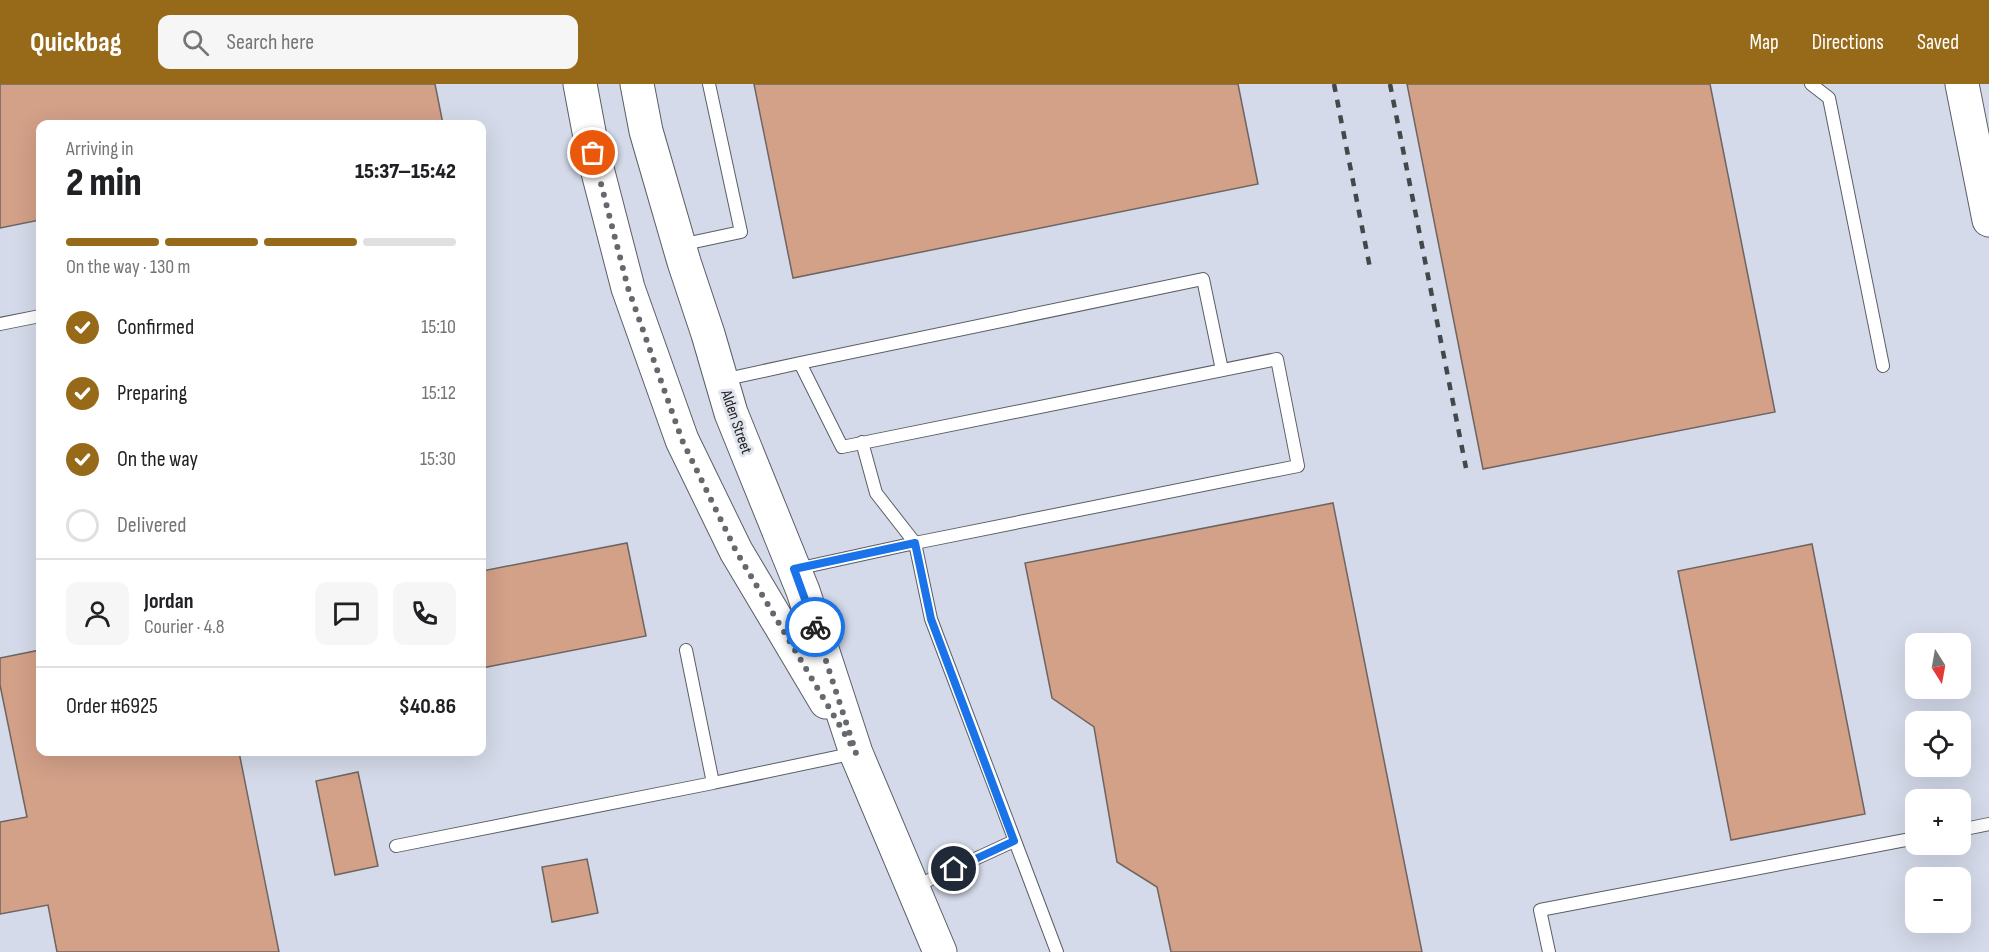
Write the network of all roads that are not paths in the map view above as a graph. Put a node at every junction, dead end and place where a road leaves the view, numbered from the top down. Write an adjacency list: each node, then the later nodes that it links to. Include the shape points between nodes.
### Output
1 (580, 84): 18 (street, Alden Street, via 593,153 628,288 682,440 736,551)
2 (709, 84): 7 (lane, via 741,232)
3 (1811, 84): 11 (lane, via 1828,98)
4 (1962, 84): 6 (street)
5 (642, 85): 7 (street, Alden Street, via 646,131)
6 (1989, 220)
7 (679, 245): 13 (street, Alden Street)
8 (36, 317): 9 (lane)
9 (0, 324)
10 (800, 363): 12 (lane, via 1203,279); 13 (lane); 14 (lane, via 842,447)
11 (1883, 366)
12 (1222, 370): 14 (lane); 15 (lane, via 1277,359 1298,466)
13 (722, 381): 16 (street, Alden Street, via 731,413)
14 (862, 442): 15 (lane, via 876,493)
15 (915, 543): 16 (lane); 23 (lane, via 931,619)
16 (794, 569): 18 (street, Alden Street)
17 (686, 650): 19 (lane)
18 (856, 753): 19 (lane); 25 (street, Alden Street)
19 (713, 783): 24 (lane)
20 (1989, 825): 21 (lane)
21 (1971, 828)
22 (1905, 840): 28 (lane, via 1540,910)
23 (1014, 841): 25 (lane); 27 (lane)
24 (396, 846)
25 (914, 887): 26 (street, Alden Street)
26 (940, 952)
27 (1057, 952)
28 (1549, 952)

